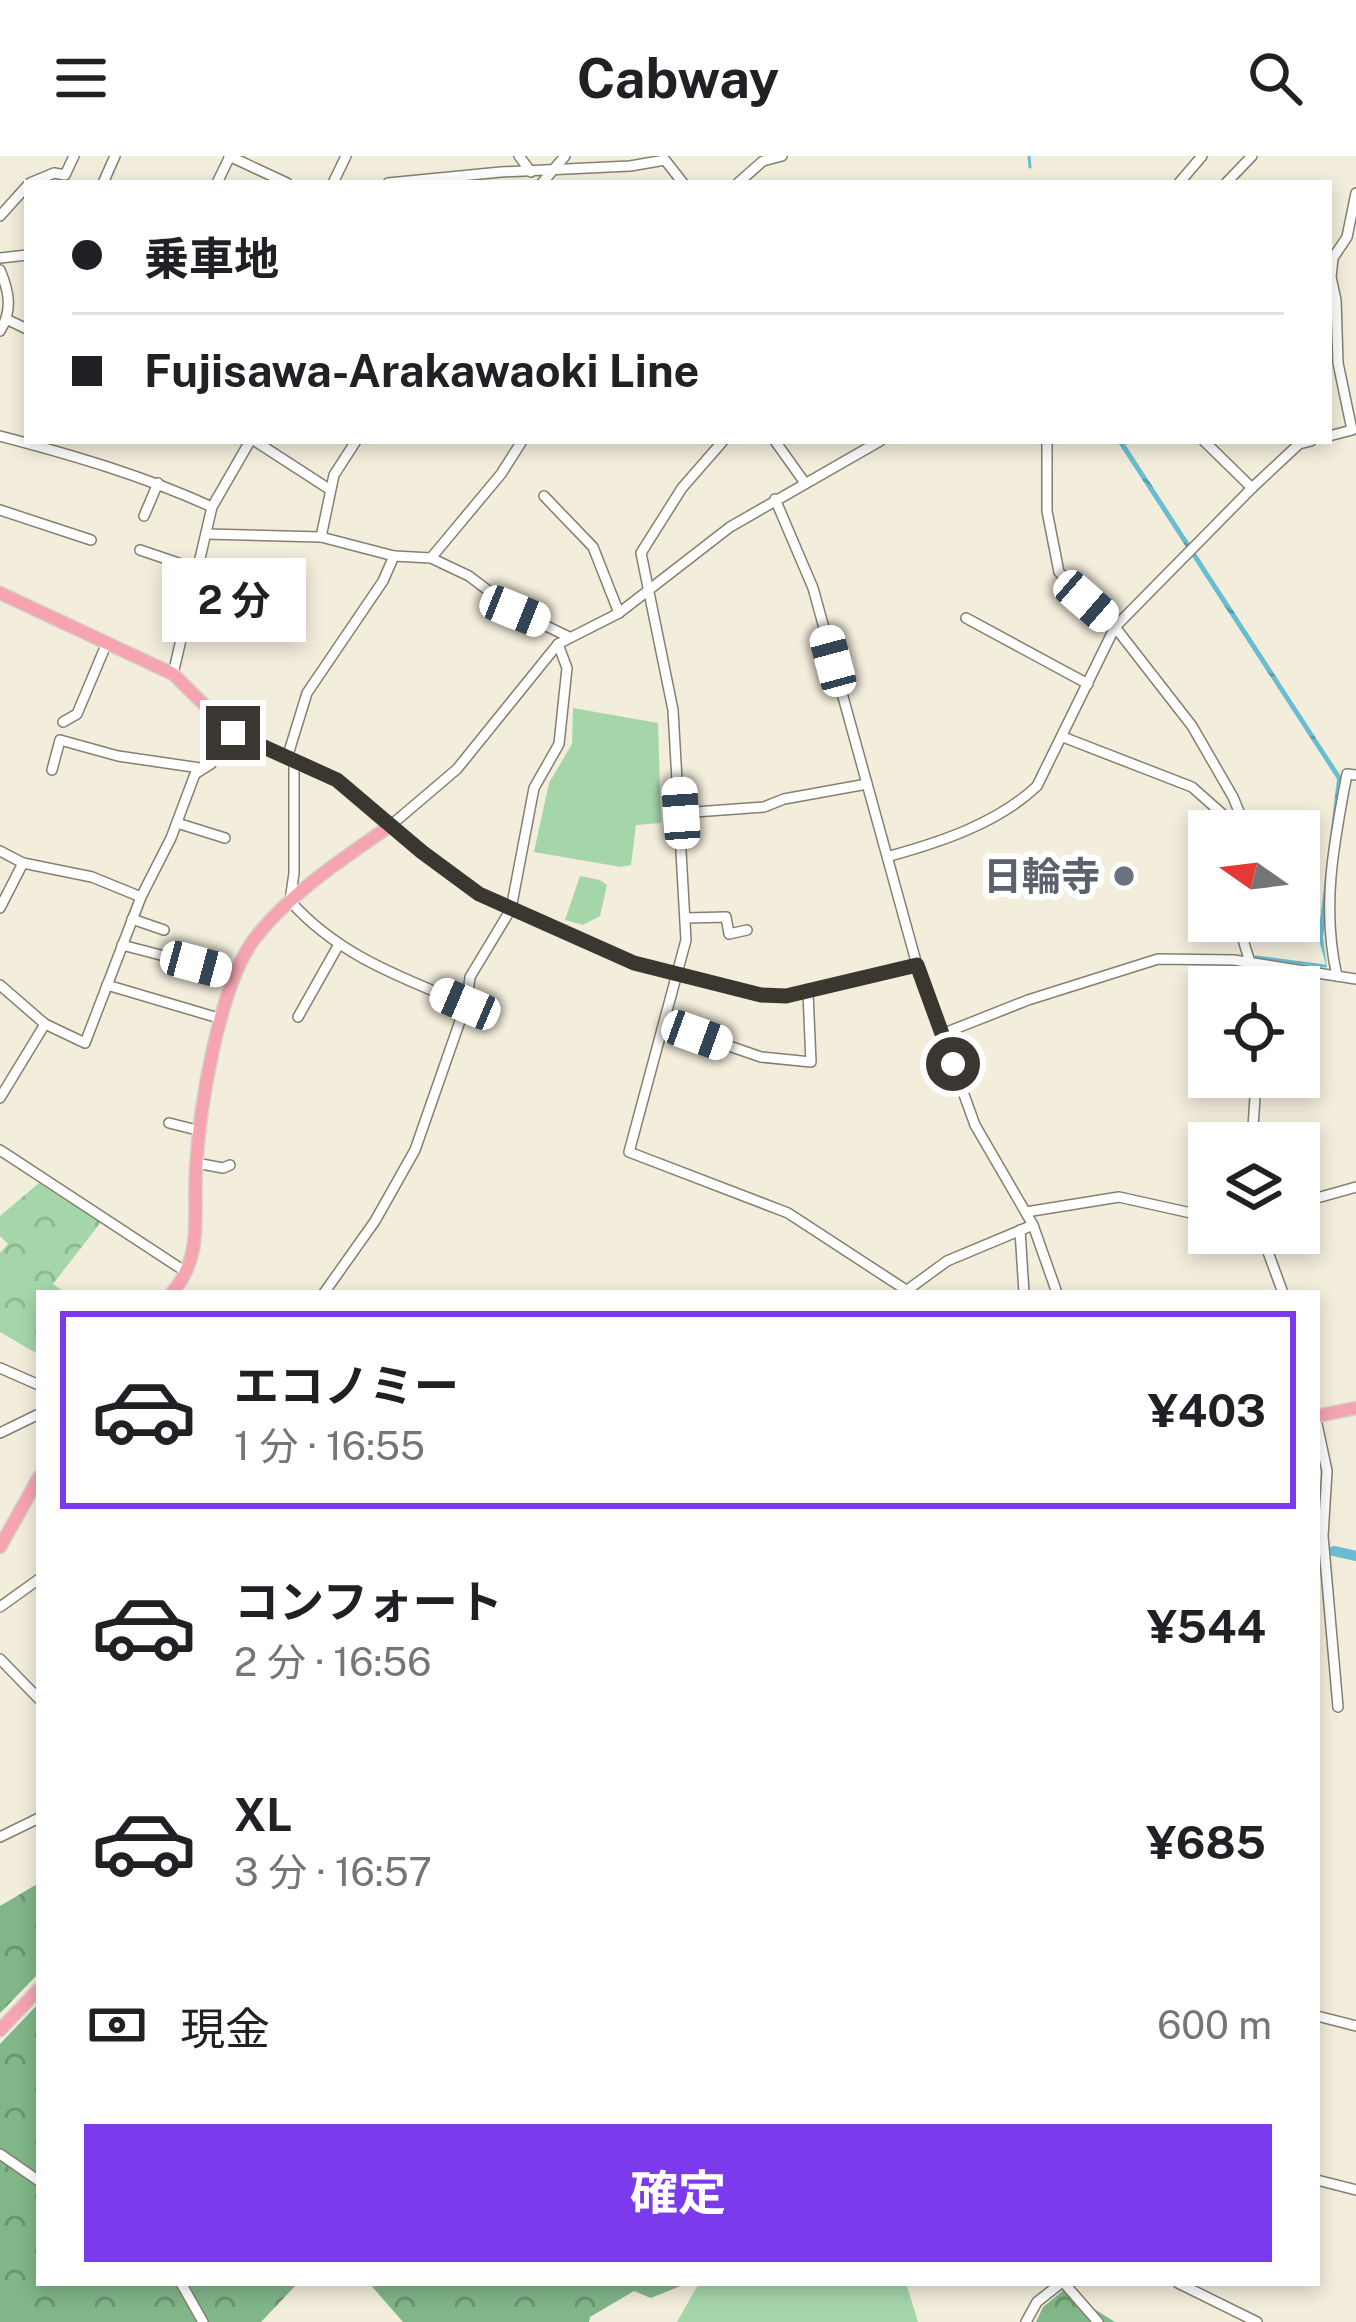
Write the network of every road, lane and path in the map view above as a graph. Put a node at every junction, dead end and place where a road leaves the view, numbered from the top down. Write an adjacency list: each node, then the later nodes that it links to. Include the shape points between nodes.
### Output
1 (74, 156): 10 (street, via 65,175)
2 (230, 156): 11 (street)
3 (519, 156): 9 (street)
4 (565, 156): 8 (street)
5 (782, 156): 14 (street)
6 (1202, 156): 15 (street)
7 (665, 157): 8 (street)
8 (552, 171): 9 (street); 13 (street)
9 (531, 172): 12 (street)
10 (38, 180)
11 (281, 180)
12 (427, 180)
13 (544, 180)
14 (741, 180)
15 (1182, 180)
16 (24, 190): 18 (street)
17 (1356, 193): 20 (street, via 1347,238 1333,258)
18 (0, 216)
19 (0, 270): 21 (street)
20 (1333, 300): 24 (street, via 1352,430)
21 (6, 319): 22 (street); 23 (street)
22 (24, 328)
23 (0, 331)
24 (1332, 435)
25 (27, 444): 36 (street)
26 (250, 444): 42 (street)
27 (257, 444): 39 (street)
28 (354, 444): 39 (street)
29 (521, 444): 50 (street)
30 (720, 444): 52 (street, via 641,553)
31 (777, 444): 37 (street)
32 (875, 444): 37 (street)
33 (1047, 444): 56 (street, via 1047,512 1059,572)
34 (1207, 444): 38 (street)
35 (1299, 444): 38 (street)
36 (158, 483): 42 (street); 44 (street)
37 (805, 483): 41 (street)
38 (1252, 488): 56 (street)
39 (329, 489): 46 (street)
40 (544, 496): 54 (street, via 593,547)
41 (775, 499): 52 (street); 69 (street, via 812,588)
42 (212, 507): 45 (street)
43 (0, 510): 47 (street)
44 (144, 516)
45 (206, 534): 46 (street); 51 (street)
46 (321, 537): 49 (street)
47 (92, 540)
48 (140, 550): 51 (street)
49 (394, 556): 50 (street); 65 (street, via 308,692)
50 (431, 558): 57 (street)
51 (196, 569): 60 (street)
52 (648, 591): 54 (street); 72 (street, via 673,710)
53 (0, 592): 59 (main road)
54 (619, 613): 57 (street)
55 (966, 618): 61 (street)
56 (1115, 626): 61 (street); 71 (street, via 1192,726)
57 (568, 637): 58 (street)
58 (558, 644): 74 (street, via 457,769); 82 (street, via 567,668 560,745 534,788)
59 (106, 645): 60 (main road); 62 (street, via 77,714)
60 (172, 674): 63 (main road)
61 (1088, 684): 64 (street)
62 (63, 722)
63 (227, 728): 65 (main road); 66 (street, via 211,764)
64 (1063, 737): 70 (street, via 1192,788); 77 (street, via 1021,801)
65 (290, 759): 74 (main road, via 337,780); 80 (street)
66 (200, 768): 67 (street, via 60,740); 73 (street)
67 (52, 770)
68 (1356, 775): 94 (street, via 1346,774 1328,901)
69 (867, 784): 72 (street, via 764,807); 77 (street)
70 (1218, 810)
71 (1237, 810)
72 (681, 813): 83 (street)
73 (177, 823): 75 (street); 79 (street)
74 (390, 826): 80 (main road); 82 (street)
75 (225, 838)
76 (0, 850): 78 (street)
77 (890, 856): 91 (street)
78 (22, 863): 79 (street); 81 (street)
79 (140, 897): 84 (street)
80 (290, 902): 89 (street); 92 (main road)
81 (0, 908)
82 (511, 909): 93 (street); 99 (street, via 470,976)
83 (686, 918): 86 (street, via 726,917 729,934); 93 (street)
84 (132, 919): 85 (street); 88 (street)
85 (164, 930)
86 (747, 930)
87 (1244, 942): 90 (street)
88 (122, 945): 92 (street); 97 (street)
89 (338, 946): 99 (street); 100 (street)
90 (1250, 964): 94 (street); 104 (street, via 1158,959)
91 (917, 965): 98 (street); 104 (street)
92 (234, 974): 101 (main road)
93 (677, 974): 98 (street, via 761,995); 103 (street)
94 (1336, 976): 95 (street)
95 (1356, 979)
96 (0, 985): 102 (street)
97 (107, 986): 101 (street); 102 (street, via 85,1043)
98 (808, 992): 103 (street, via 811,1062 761,1058)
99 (465, 1004): 120 (street, via 416,1150)
100 (298, 1017)
101 (222, 1019): 107 (main road)
102 (45, 1024): 105 (street)
103 (665, 1024): 121 (street, via 628,1152 788,1213)
104 (942, 1034): 113 (street, via 983,1143)
105 (0, 1098)
106 (169, 1123): 107 (street)
107 (201, 1130): 109 (main road)
108 (0, 1150): 118 (street)
109 (196, 1163): 110 (street); 118 (main road, via 196,1241)
110 (230, 1166)
111 (1356, 1187): 112 (street)
112 (1320, 1197)
113 (1026, 1212): 114 (street, via 1119,1197); 115 (street)
114 (1188, 1212)
115 (1033, 1225): 116 (street); 124 (street)
116 (1021, 1230): 122 (street, via 947,1261); 123 (street)
117 (1269, 1254): 125 (street)
118 (187, 1273): 119 (main road)
119 (174, 1290)
120 (326, 1290)
121 (901, 1290)
122 (907, 1290)
123 (1024, 1290)
124 (1056, 1290)
125 (1282, 1290)
126 (0, 1368): 127 (street)
127 (36, 1384)
128 (1356, 1408): 130 (main road)
129 (36, 1415): 131 (street)
130 (1320, 1419)
131 (0, 1432)
132 (1320, 1435): 135 (street, via 1327,1471)
133 (36, 1482): 134 (main road)
134 (0, 1547)
135 (1323, 1568): 140 (street)
136 (36, 1581): 137 (street)
137 (0, 1607)
138 (0, 1659): 139 (street)
139 (36, 1697)
140 (1338, 1707)
141 (36, 1819): 142 (street)
142 (0, 1837)
143 (36, 1992): 146 (main road)
144 (1320, 2018): 145 (street)
145 (1356, 2026)
146 (0, 2030)
147 (0, 2154): 148 (street)
148 (36, 2179)
149 (1320, 2181): 150 (street)
150 (1356, 2189)
151 (183, 2286): 155 (street)
152 (1058, 2286): 156 (street)
153 (1065, 2286): 157 (street)
154 (1184, 2286): 158 (street)
155 (202, 2322)
156 (1026, 2322)
157 (1098, 2322)
158 (1257, 2322)

